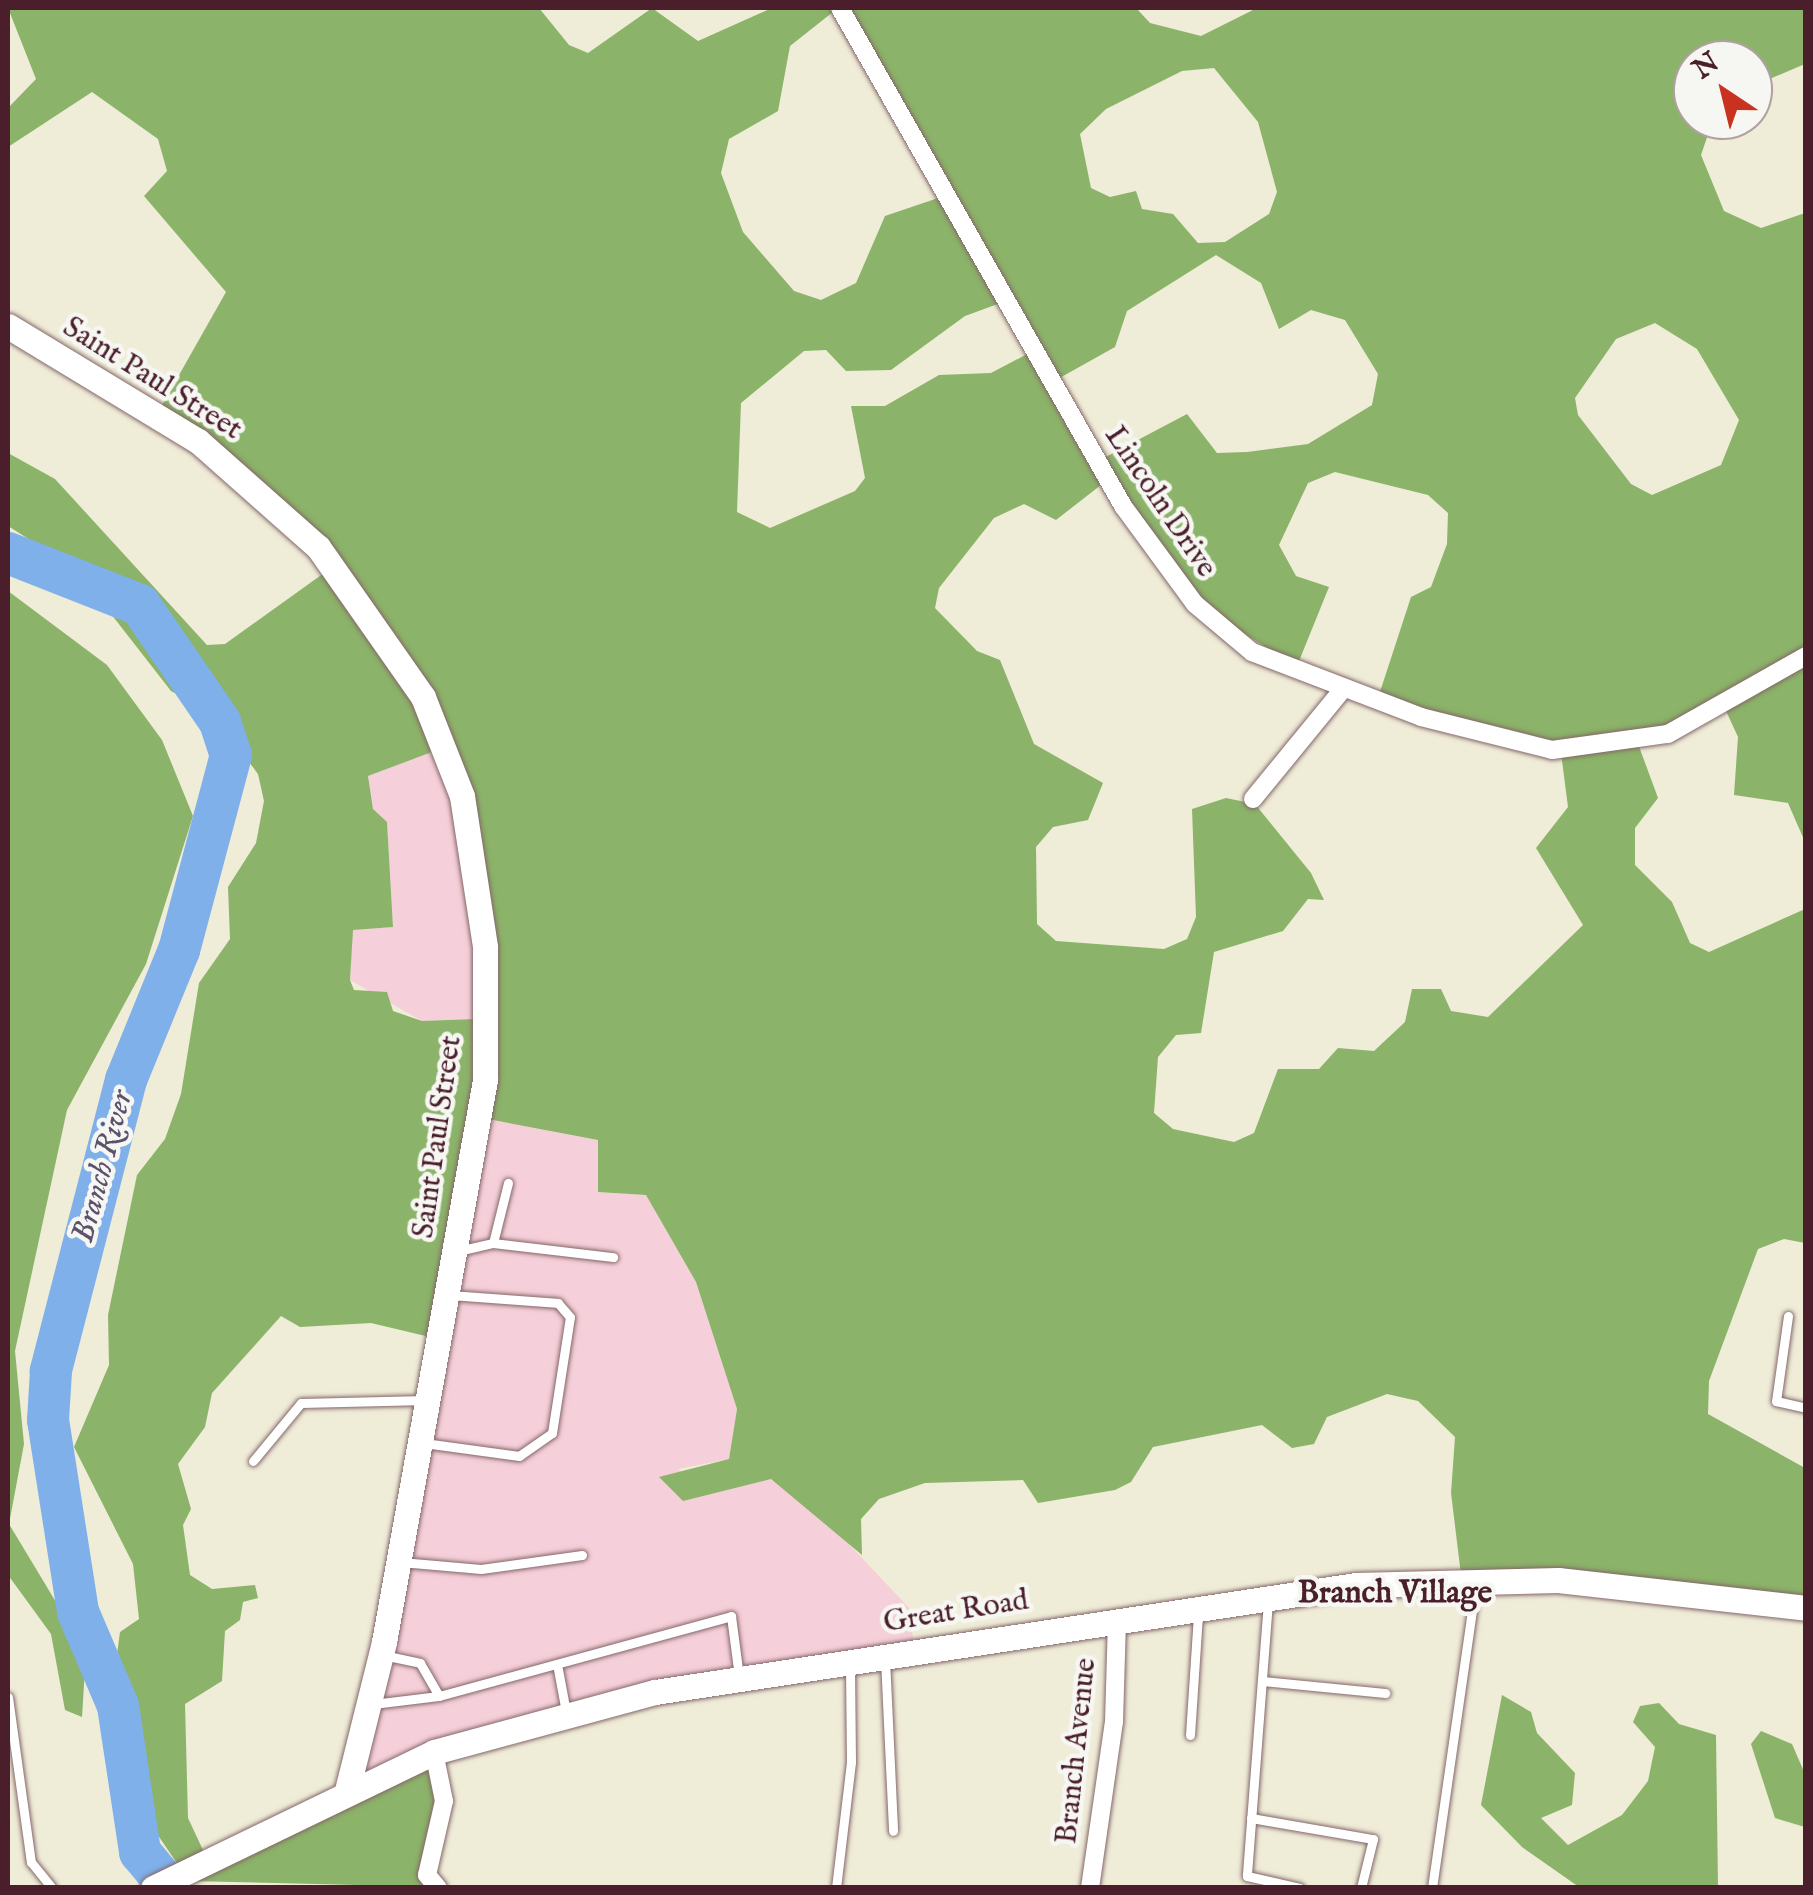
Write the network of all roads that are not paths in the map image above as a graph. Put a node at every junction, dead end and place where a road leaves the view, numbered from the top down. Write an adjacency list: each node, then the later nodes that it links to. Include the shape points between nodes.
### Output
1 (840, 8): 4 (street, Lincoln Drive, via 1160,562 1252,652)
2 (8, 326): 8 (main road, Saint Paul Street, via 198,441 263,492 379,623 422,697 462,796 485,947 484,1080)
3 (1806, 656): 4 (street, Lincoln Drive, via 1668,734 1552,750)
4 (1343, 689): 5 (street)
5 (1253, 800)
6 (508, 1183): 7 (lane)
7 (492, 1243): 8 (lane); 9 (lane)
8 (456, 1251): 10 (main road, Saint Paul Street)
9 (613, 1257)
10 (448, 1294): 12 (main road, Saint Paul Street); 14 (lane, via 558,1302 570,1318 552,1433 519,1456)
11 (1788, 1316): 13 (lane, via 1776,1401)
12 (428, 1400): 14 (main road, Saint Paul Street); 15 (lane, via 301,1403)
13 (1806, 1408)
14 (421, 1443): 17 (main road, Saint Paul Street)
15 (253, 1462)
16 (582, 1555): 17 (lane, via 481,1569)
17 (399, 1562): 23 (main road, Saint Paul Street)
18 (1476, 1578): 19 (main road, Great Road); 21 (main road, Great Road); 46 (lane)
19 (1268, 1598): 20 (main road, Great Road); 28 (lane)
20 (1198, 1608): 22 (main road, Great Road); 34 (lane)
21 (1806, 1608)
22 (1116, 1620): 24 (main road, Great Road); 43 (street, Branch Avenue, via 1114,1722)
23 (381, 1655): 31 (lane, via 420,1663); 32 (main road, Saint Paul Street)
24 (885, 1656): 25 (main road, Great Road); 38 (lane)
25 (850, 1662): 27 (main road, Great Road); 42 (lane, via 852,1762)
26 (557, 1664): 27 (lane, via 731,1616); 31 (lane); 33 (lane)
27 (739, 1679): 33 (main road, Great Road)
28 (1262, 1680): 29 (lane); 37 (lane)
29 (1385, 1694)
30 (8, 1696): 39 (lane, via 31,1862)
31 (439, 1696): 32 (lane)
32 (368, 1705): 36 (main road, Saint Paul Street)
33 (566, 1712): 35 (main road, Great Road)
34 (1190, 1736)
35 (434, 1752): 36 (main road, Great Road); 41 (street, via 444,1801 426,1876)
36 (347, 1790): 40 (main road, Great Road)
37 (1251, 1818): 44 (lane, via 1247,1876); 45 (lane, via 1373,1838)
38 (893, 1831)
39 (52, 1888)
40 (153, 1888)
41 (438, 1888)
42 (836, 1888)
43 (1090, 1888)
44 (1300, 1888)
45 (1361, 1888)
46 (1432, 1888)

